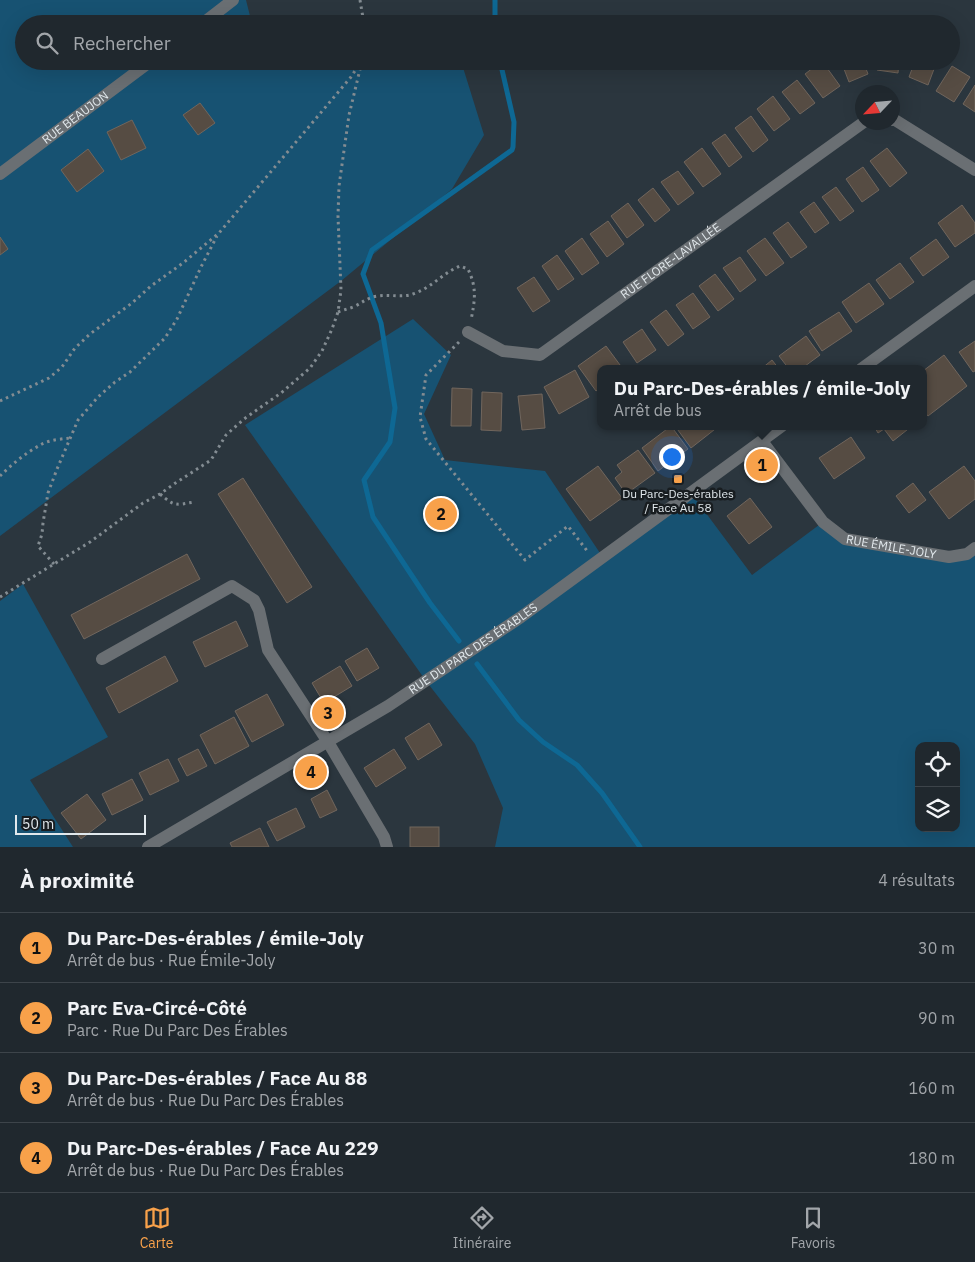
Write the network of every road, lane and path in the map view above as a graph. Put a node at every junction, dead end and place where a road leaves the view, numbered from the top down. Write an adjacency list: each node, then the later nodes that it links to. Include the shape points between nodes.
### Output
1 (234, 0): 3 (street)
2 (360, 0): 4 (path)
3 (214, 15)
4 (362, 15)
5 (139, 70): 11 (street, RUE BEAUJON)
6 (355, 70): 12 (path)
7 (359, 70): 14 (path, via 348,115 340,186 341,290)
8 (900, 123): 10 (street)
9 (855, 128): 15 (street, RUE FLORE-LAVALLÉE, via 540,355 503,351)
10 (975, 170)
11 (0, 174)
12 (219, 233): 17 (path, via 90,334 49,378); 19 (path, via 165,338 98,397 78,420)
13 (975, 286): 16 (street)
14 (338, 312): 15 (path, via 376,296 414,294 460,266 468,269 475,290); 22 (path, via 322,351 310,368 226,435 210,460)
15 (468, 332): 25 (path, via 426,375 420,417 426,439 526,560 568,526)
16 (866, 365)
17 (0, 401)
18 (777, 430): 20 (street, RUE DU PARC DES ÉRABLES)
19 (70, 438): 21 (path, via 43,444); 26 (path, via 48,493 38,546)
20 (762, 441): 24 (street, RUE ÉMILE-JOLY, via 823,522 845,539 949,557 967,554); 25 (street, RUE DU PARC DES ÉRABLES)
21 (0, 476)
22 (160, 494): 23 (path, via 176,506); 26 (path)
23 (194, 502)
24 (975, 548)
25 (596, 563): 29 (street, RUE DU PARC DES ÉRABLES, via 403,696)
26 (54, 564): 27 (path)
27 (0, 597)
28 (102, 659): 29 (street, via 232,586 254,600 268,650)
29 (328, 742): 30 (street, RUE DU PARC DES ÉRABLES); 31 (street)
30 (148, 847)
31 (387, 847)

